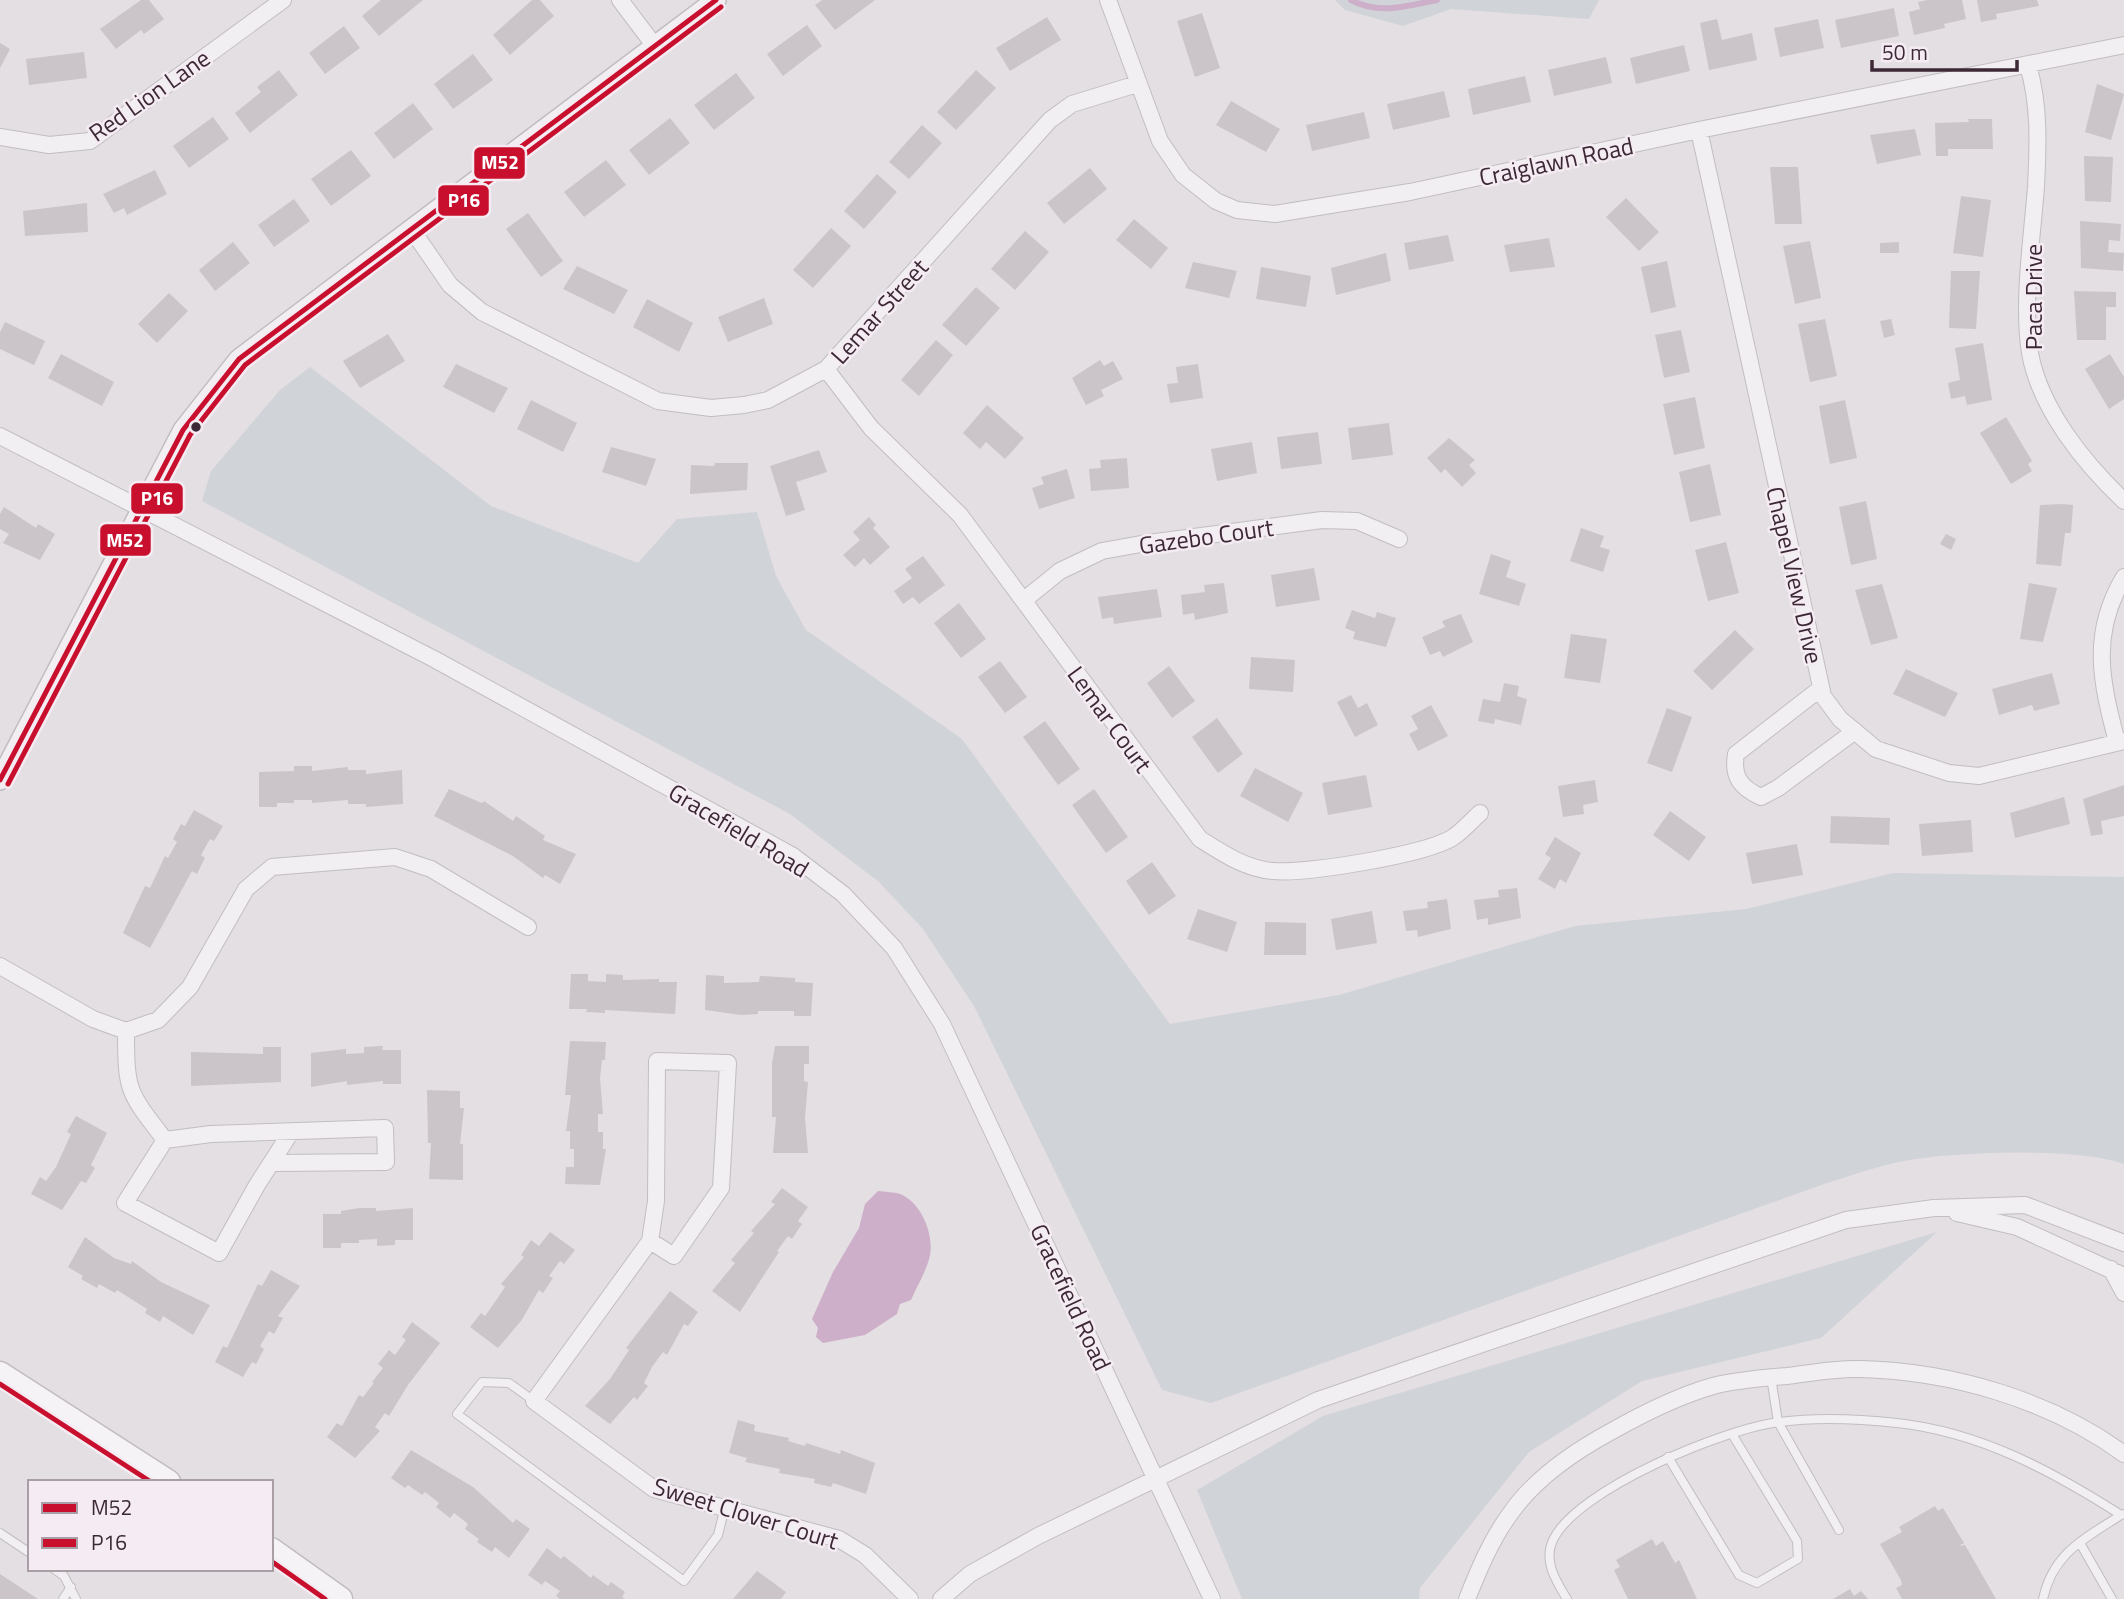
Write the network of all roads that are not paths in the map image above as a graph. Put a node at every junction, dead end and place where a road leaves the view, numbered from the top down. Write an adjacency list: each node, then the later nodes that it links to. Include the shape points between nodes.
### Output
1 (283, 0): 10 (street, Red Lion Lane, via 90,141 49,145)
2 (620, 0): 6 (street)
3 (716, 0): 6 (street)
4 (1108, 0): 8 (street, Craiglawn Road)
5 (2124, 45): 7 (street, Craiglawn Road)
6 (654, 46): 11 (street)
7 (2028, 65): 9 (street, Craiglawn Road); 14 (street, Paca Drive, via 2038,111 2031,353 2041,388 2056,415 2081,453)
8 (1137, 84): 9 (street, Craiglawn Road, via 1160,141 1183,176 1216,201 1237,210 1275,214 1410,192); 12 (street, Lemar Street, via 1072,104 1050,120)
9 (1699, 130): 19 (street, Chapel View Drive)
10 (0, 137)
11 (412, 230): 12 (street, Lemar Street, via 450,285 482,312 658,401 711,408 744,405 768,400); 15 (street, via 239,359 183,430)
12 (826, 369): 18 (street, Lemar Court, via 871,428 960,515)
13 (0, 436): 15 (street, Gracefield Road)
14 (2124, 501)
15 (141, 509): 22 (street); 42 (street, Gracefield Road, via 434,659 793,856 843,894 894,948 942,1024)
16 (1399, 539): 18 (street, Gazebo Court, via 1357,521 1322,520 1141,544 1102,551 1060,571)
17 (2124, 577): 21 (street, via 2105,615 2102,636 2104,690)
18 (1024, 600): 23 (street, Lemar Court, via 1188,826 1231,859 1270,871 1296,871 1394,856 1451,838)
19 (1821, 688): 20 (street, Chapel View Drive, via 1840,719); 20 (street, via 1736,754 1733,770 1744,789 1761,797)
20 (1855, 731): 21 (street, Chapel View Drive, via 1876,748 1949,773 1979,776)
21 (2121, 741)
22 (0, 780)
23 (1480, 814)
24 (528, 927): 26 (street, via 431,869 395,857 272,867 246,889 190,987 158,1020)
25 (0, 967): 26 (street, via 93,1019)
26 (127, 1031): 28 (street, via 126,1079 133,1098)
27 (291, 1132): 28 (street); 29 (street); 29 (street, via 385,1129 386,1162)
28 (165, 1140): 29 (street, via 125,1203 219,1253)
29 (274, 1163)
30 (1934, 1209): 32 (street, via 2025,1205); 33 (street, via 2017,1227); 42 (street, via 1846,1220 1318,1400)
31 (650, 1241): 31 (street, via 656,1201 657,1062 728,1063 721,1188 674,1256); 37 (street)
32 (2124, 1244): 33 (street)
33 (2118, 1273): 34 (street)
34 (2124, 1293)
35 (0, 1374): 43 (main road)
36 (1771, 1377): 38 (lane); 40 (street, via 1858,1368 1910,1372 1967,1384 2028,1403 2099,1436); 58 (street, via 1714,1386 1653,1409 1591,1442 1544,1478 1511,1512 1483,1558)
37 (534, 1401): 44 (street, Sweet Clover Court, via 654,1489); 44 (lane, via 509,1383 482,1382 457,1414 684,1581 718,1535)
38 (1778, 1422): 39 (lane); 45 (lane, via 1897,1423 1961,1435 2004,1450); 46 (lane)
39 (1732, 1434): 41 (lane); 41 (lane, via 1797,1541 1797,1559 1756,1583 1739,1575)
40 (2124, 1454)
41 (1668, 1457): 59 (lane, via 1618,1484 1553,1539 1552,1574)
42 (1157, 1479): 56 (street, via 1038,1536 970,1574); 57 (street, Gracefield Road)
43 (164, 1480)
44 (725, 1507): 55 (street, Sweet Clover Court, via 839,1539 865,1555)
45 (2123, 1514): 48 (lane)
46 (1839, 1530)
47 (0, 1533): 50 (lane)
48 (2080, 1543): 60 (lane, via 2061,1557 2047,1580); 61 (lane)
49 (273, 1551): 54 (main road)
50 (28, 1552)
51 (57, 1571): 52 (lane)
52 (73, 1595): 53 (lane)
53 (63, 1599)
54 (340, 1599)
55 (910, 1599)
56 (941, 1599)
57 (1212, 1599)
58 (1467, 1599)
59 (1567, 1599)
60 (2043, 1599)
61 (2112, 1599)

